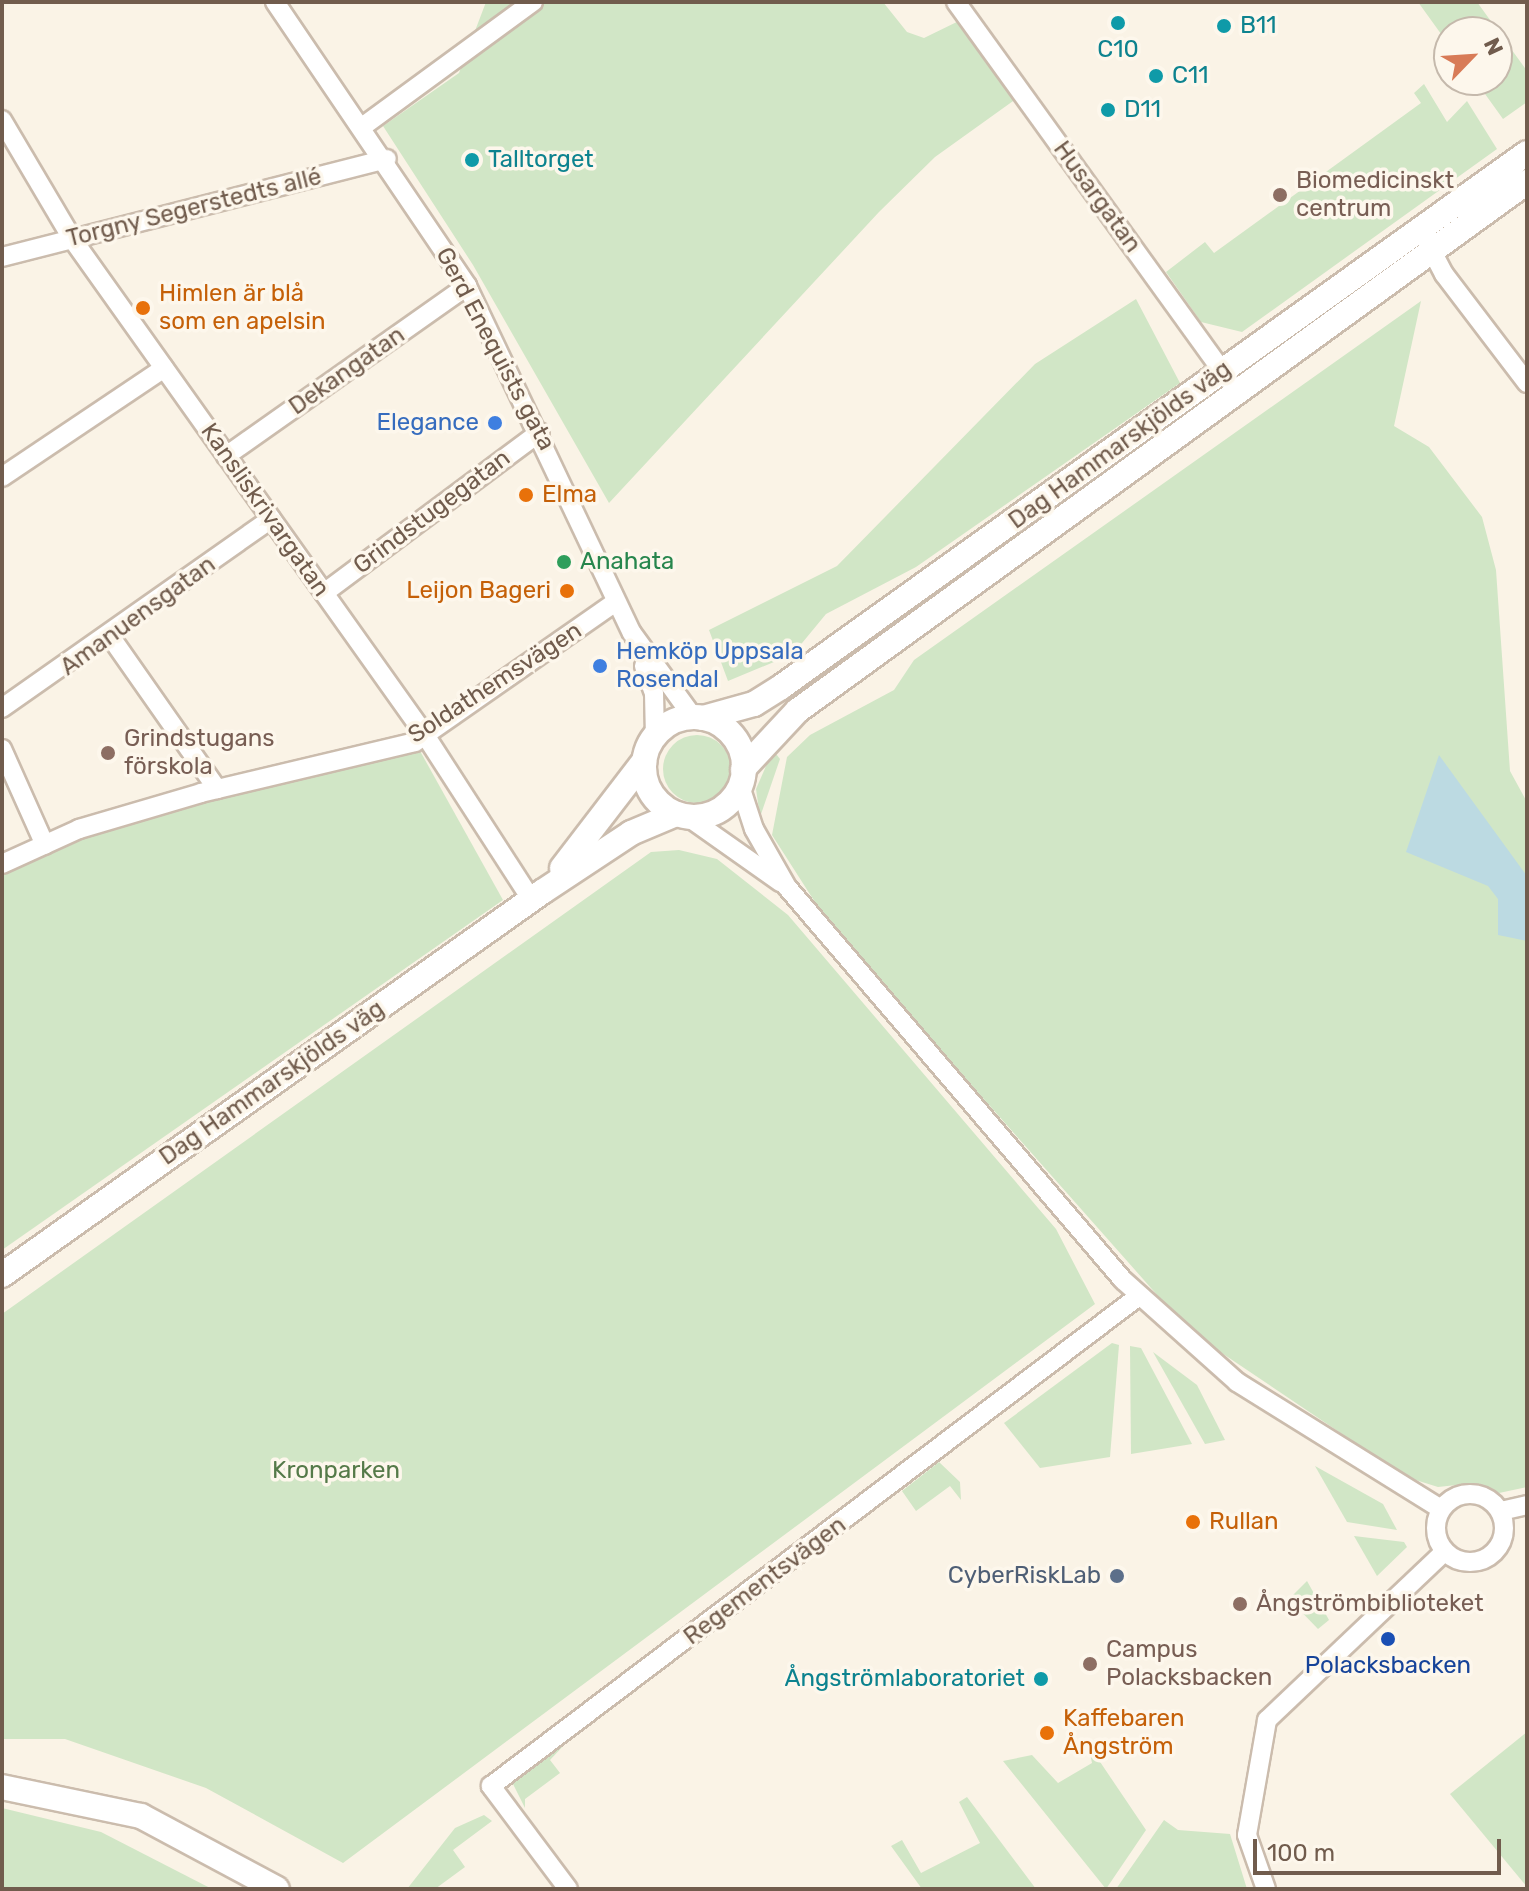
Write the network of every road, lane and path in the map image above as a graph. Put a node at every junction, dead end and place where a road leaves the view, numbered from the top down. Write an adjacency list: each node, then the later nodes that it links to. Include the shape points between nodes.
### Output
1 (275, 2): 5 (street, Gerd Enequists gata)
2 (533, 2): 5 (street)
3 (956, 2): 14 (street, Husargatan)
4 (2, 120): 9 (street, Kansliskrivargatan)
5 (362, 127): 7 (street, Gerd Enequists gata)
6 (1527, 153): 10 (main road, Dag Hammarskjölds väg)
7 (387, 159): 9 (street, Torgny Segerstedts allé); 12 (street, Gerd Enequists gata)
8 (1527, 182): 10 (main road, Dag Hammarskjölds väg)
9 (73, 240): 11 (street, Torgny Segerstedts allé); 13 (street, Kansliskrivargatan)
10 (1425, 240): 14 (main road, Dag Hammarskjölds väg); 15 (street); 16 (main road, Dag Hammarskjölds väg)
11 (2, 257)
12 (467, 286): 17 (street, Gerd Enequists gata); 18 (street, Dekangatan)
13 (164, 368): 18 (street, Kansliskrivargatan); 19 (street)
14 (1223, 372): 16 (street, Husargatan); 26 (main road, Dag Hammarskjölds väg, via 781,687 754,704)
15 (1527, 383)
16 (1239, 392): 31 (main road, Dag Hammarskjölds väg, via 797,711)
17 (540, 432): 21 (street, Grindstugegatan); 22 (street, Gerd Enequists gata)
18 (226, 456): 20 (street, Kansliskrivargatan)
19 (2, 477)
20 (271, 519): 21 (street, Kansliskrivargatan); 24 (street, Amanuensgatan)
21 (324, 593): 27 (street, Kansliskrivargatan)
22 (616, 602): 23 (street, Gerd Enequists gata); 27 (street, Soldathemsvägen, via 511,685)
23 (632, 633): 26 (street, Gerd Enequists gata); 28 (street, Gerd Enequists gata, via 654,693)
24 (110, 636): 25 (street, Amanuensgatan); 32 (street)
25 (2, 708)
26 (698, 718): 28 (main road); 31 (main road, via 733,737)
27 (425, 735): 32 (street, Soldathemsvägen); 37 (street, Kansliskrivargatan, via 500,851)
28 (655, 736): 30 (main road)
29 (2, 749): 34 (street)
30 (644, 761): 33 (main road, via 653,796); 37 (main road, Dag Hammarskjölds väg)
31 (742, 777): 33 (main road, via 721,809); 36 (street)
32 (217, 789): 34 (street, Soldathemsvägen)
33 (682, 816): 36 (street); 37 (main road, Dag Hammarskjölds väg, via 631,833)
34 (45, 845): 35 (street, Soldathemsvägen)
35 (2, 864)
36 (787, 887): 39 (street)
37 (537, 895): 38 (main road, Dag Hammarskjölds väg)
38 (2, 1275)
39 (1139, 1296): 41 (street, via 1237,1382); 46 (street, Regementsvägen, via 491,1786)
40 (1527, 1505): 42 (street)
41 (1441, 1509): 42 (street, via 1473,1493); 43 (street, via 1436,1530)
42 (1501, 1511): 43 (street, via 1503,1539 1490,1556 1467,1562)
43 (1445, 1551): 47 (street, via 1267,1720 1247,1835)
44 (2, 1787): 45 (main road, via 141,1816)
45 (277, 1889)
46 (568, 1889)
47 (1266, 1889)

